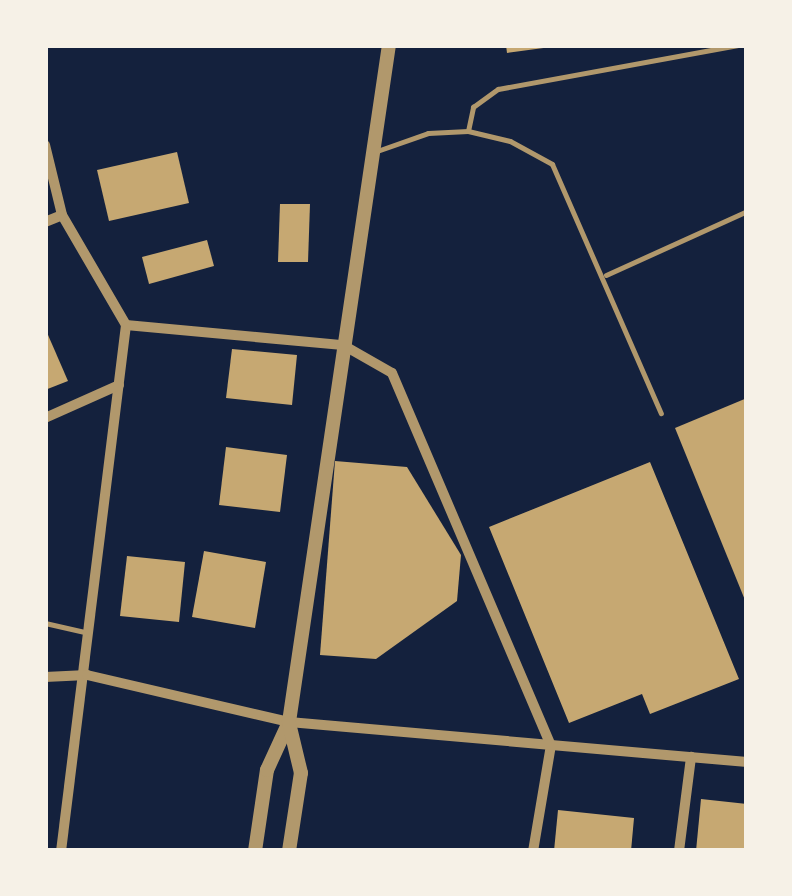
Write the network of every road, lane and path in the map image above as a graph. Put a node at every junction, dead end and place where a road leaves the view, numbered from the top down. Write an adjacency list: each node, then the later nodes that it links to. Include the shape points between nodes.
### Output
1 (389, 45): 5 (street)
2 (738, 45): 3 (lane, via 498,90 473,107)
3 (468, 131): 5 (lane, via 392,142); 9 (lane, via 510,140 552,164)
4 (45, 144): 7 (street)
5 (371, 155): 11 (street)
6 (747, 211): 9 (lane)
7 (62, 215): 8 (street); 10 (street)
8 (45, 222)
9 (606, 276): 13 (lane)
10 (126, 325): 11 (street); 12 (street)
11 (344, 345): 19 (street); 20 (street, via 392,373)
12 (119, 385): 14 (street); 16 (street)
13 (662, 414)
14 (45, 418)
15 (45, 623): 16 (lane)
16 (92, 633): 17 (street)
17 (87, 675): 18 (street); 19 (street); 23 (street)
18 (45, 676)
19 (289, 722): 20 (street); 24 (street, via 267,770); 25 (street, via 301,773)
20 (550, 745): 21 (street); 26 (street)
21 (690, 757): 22 (street); 27 (street)
22 (747, 762)
23 (61, 851)
24 (255, 851)
25 (289, 851)
26 (533, 851)
27 (679, 851)

